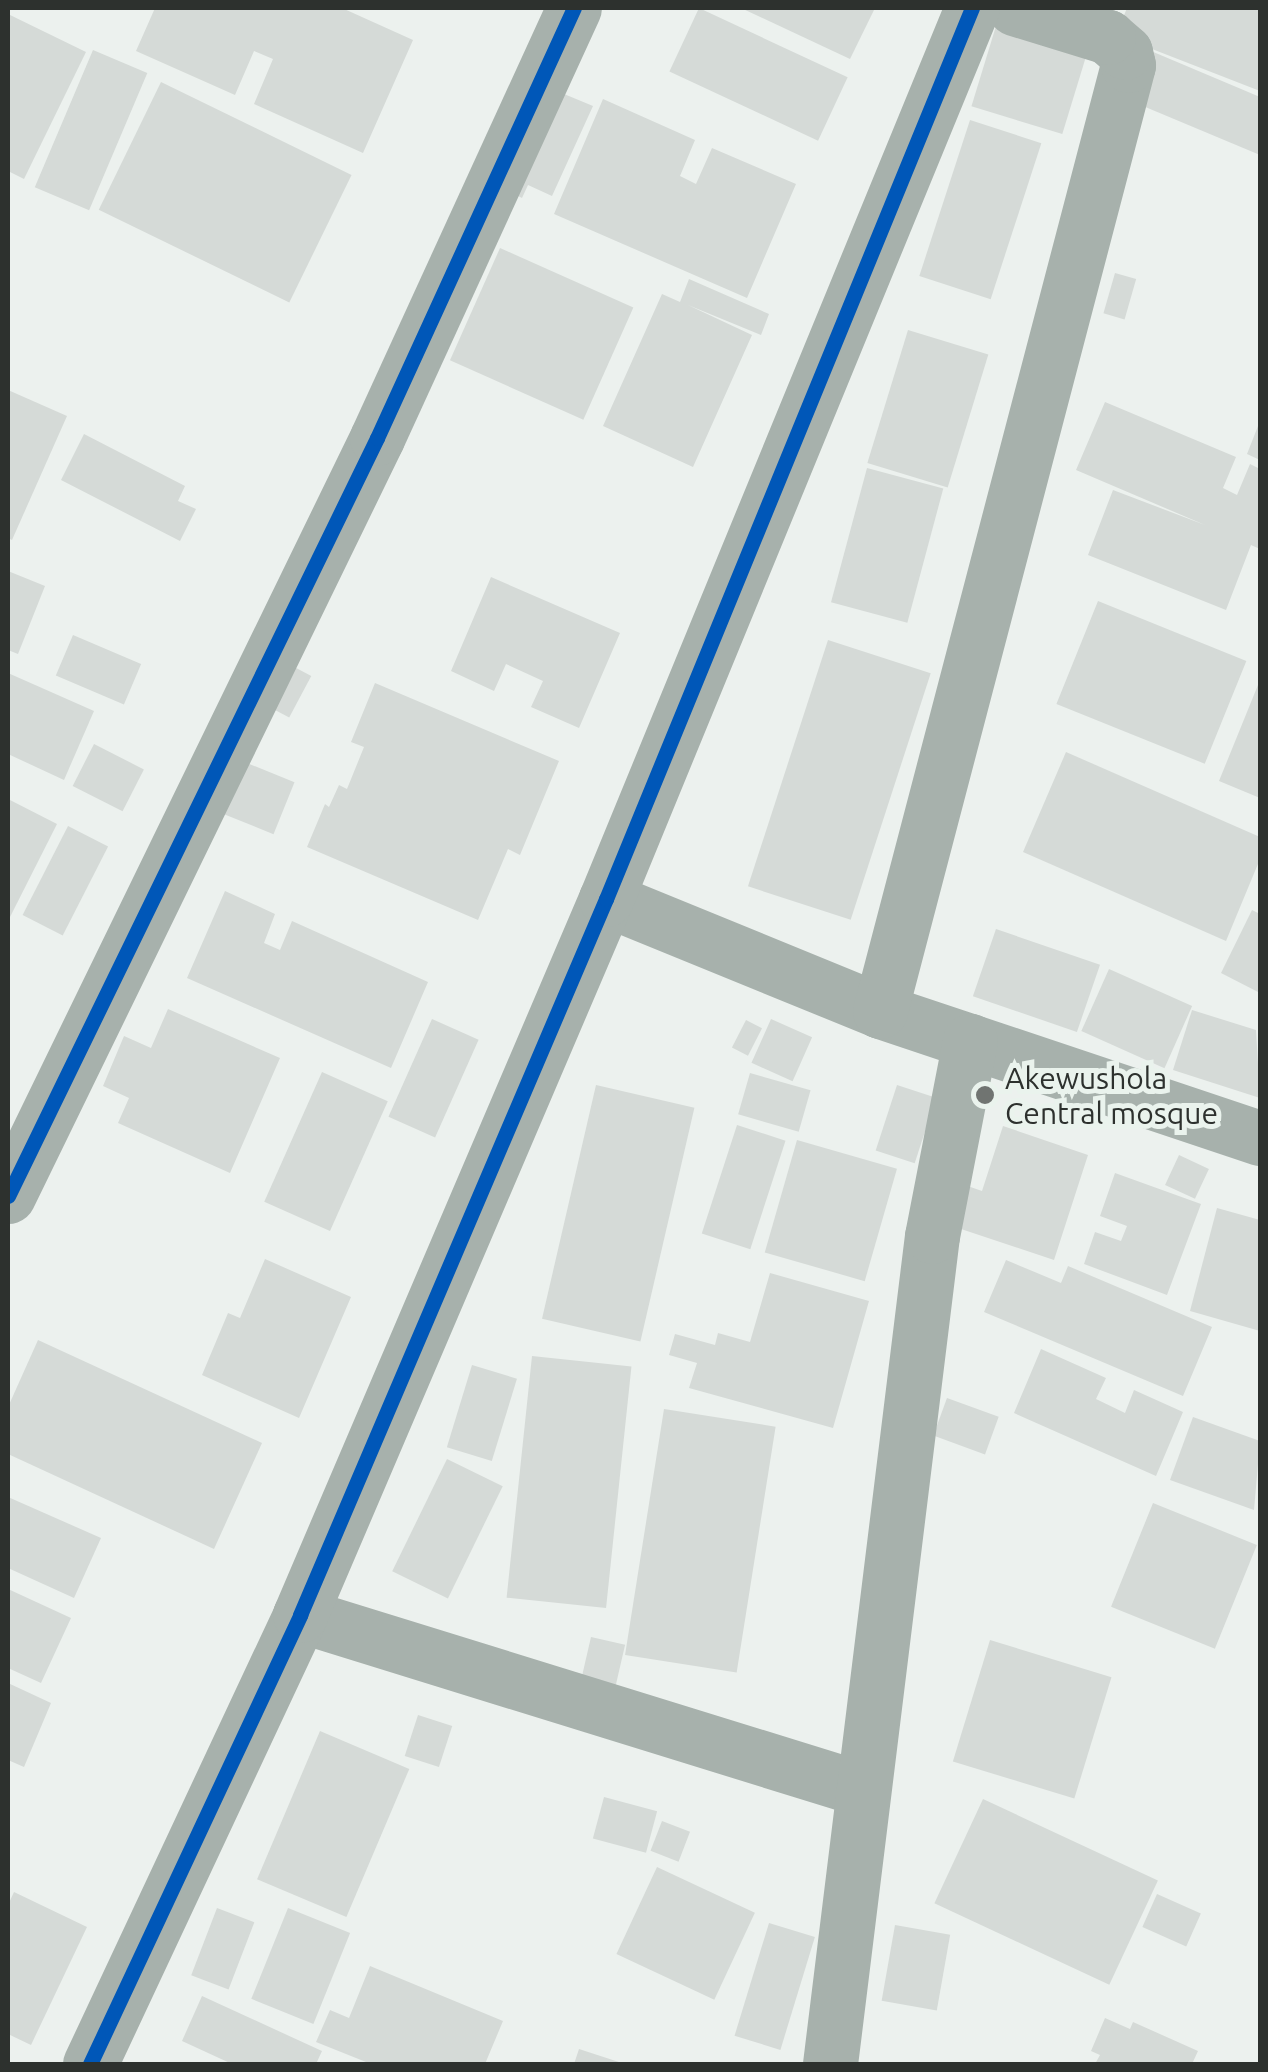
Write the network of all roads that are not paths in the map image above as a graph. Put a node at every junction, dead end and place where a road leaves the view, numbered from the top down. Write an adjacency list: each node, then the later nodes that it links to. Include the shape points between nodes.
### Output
1 (574, 8): 8 (street, via 377,438)
2 (972, 8): 4 (street)
3 (1014, 8): 5 (street, via 1108,37 1126,52 1128,65)
4 (606, 899): 5 (street); 9 (street)
5 (880, 1011): 6 (street)
6 (970, 1041): 7 (street); 10 (street, via 932,1236)
7 (1260, 1138)
8 (8, 1196)
9 (300, 1615): 10 (street); 11 (street)
10 (859, 1788): 12 (street)
11 (90, 2064)
12 (830, 2064)

